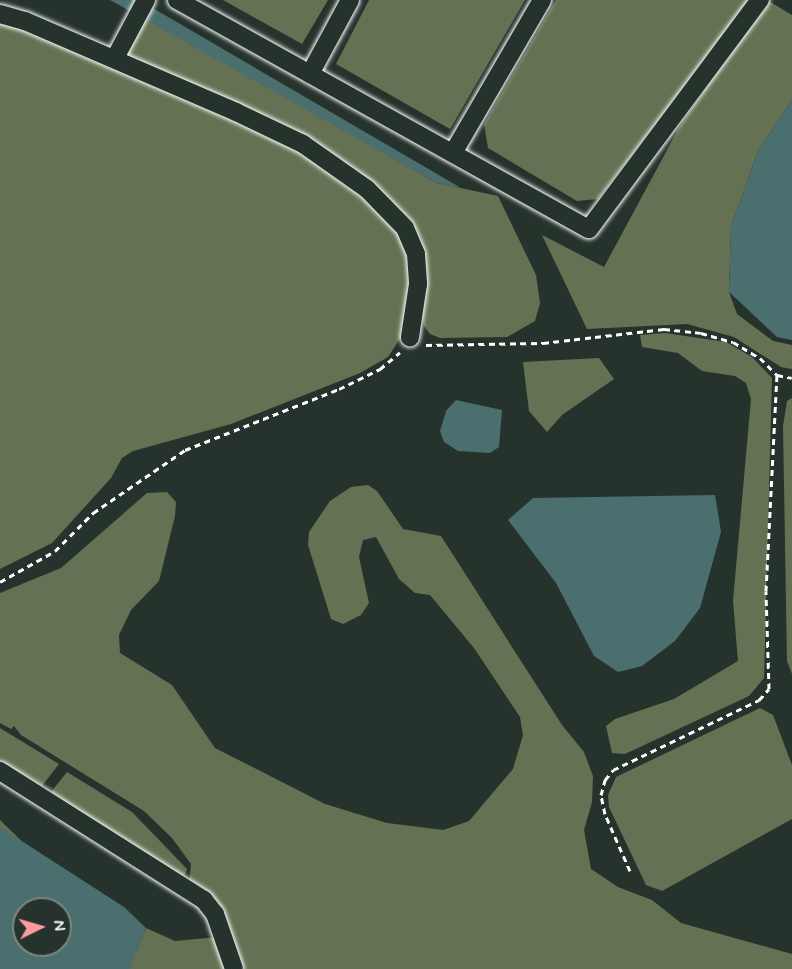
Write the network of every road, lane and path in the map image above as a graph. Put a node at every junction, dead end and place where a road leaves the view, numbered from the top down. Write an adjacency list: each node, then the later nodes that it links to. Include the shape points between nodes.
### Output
1 (146, 0): 7 (street)
2 (177, 0): 8 (street)
3 (350, 0): 8 (street)
4 (542, 0): 9 (street)
5 (760, 0): 9 (street, via 589,229)
6 (0, 14): 7 (street)
7 (115, 58): 10 (street, via 303,144 367,189 405,228 416,254 418,284)
8 (310, 74): 9 (street)
9 (453, 153)
10 (410, 337): 11 (path, via 424,345 454,347 543,343 664,329 734,342 760,358); 13 (path, via 400,353 380,369 185,450 102,507 55,551)
11 (777, 375): 12 (path); 15 (path, via 766,591 769,689 759,700 613,770 605,780 601,795 605,814)
12 (792, 378)
13 (0, 582)
14 (0, 771): 16 (street, via 204,900 215,914)
15 (630, 871)
16 (234, 969)

